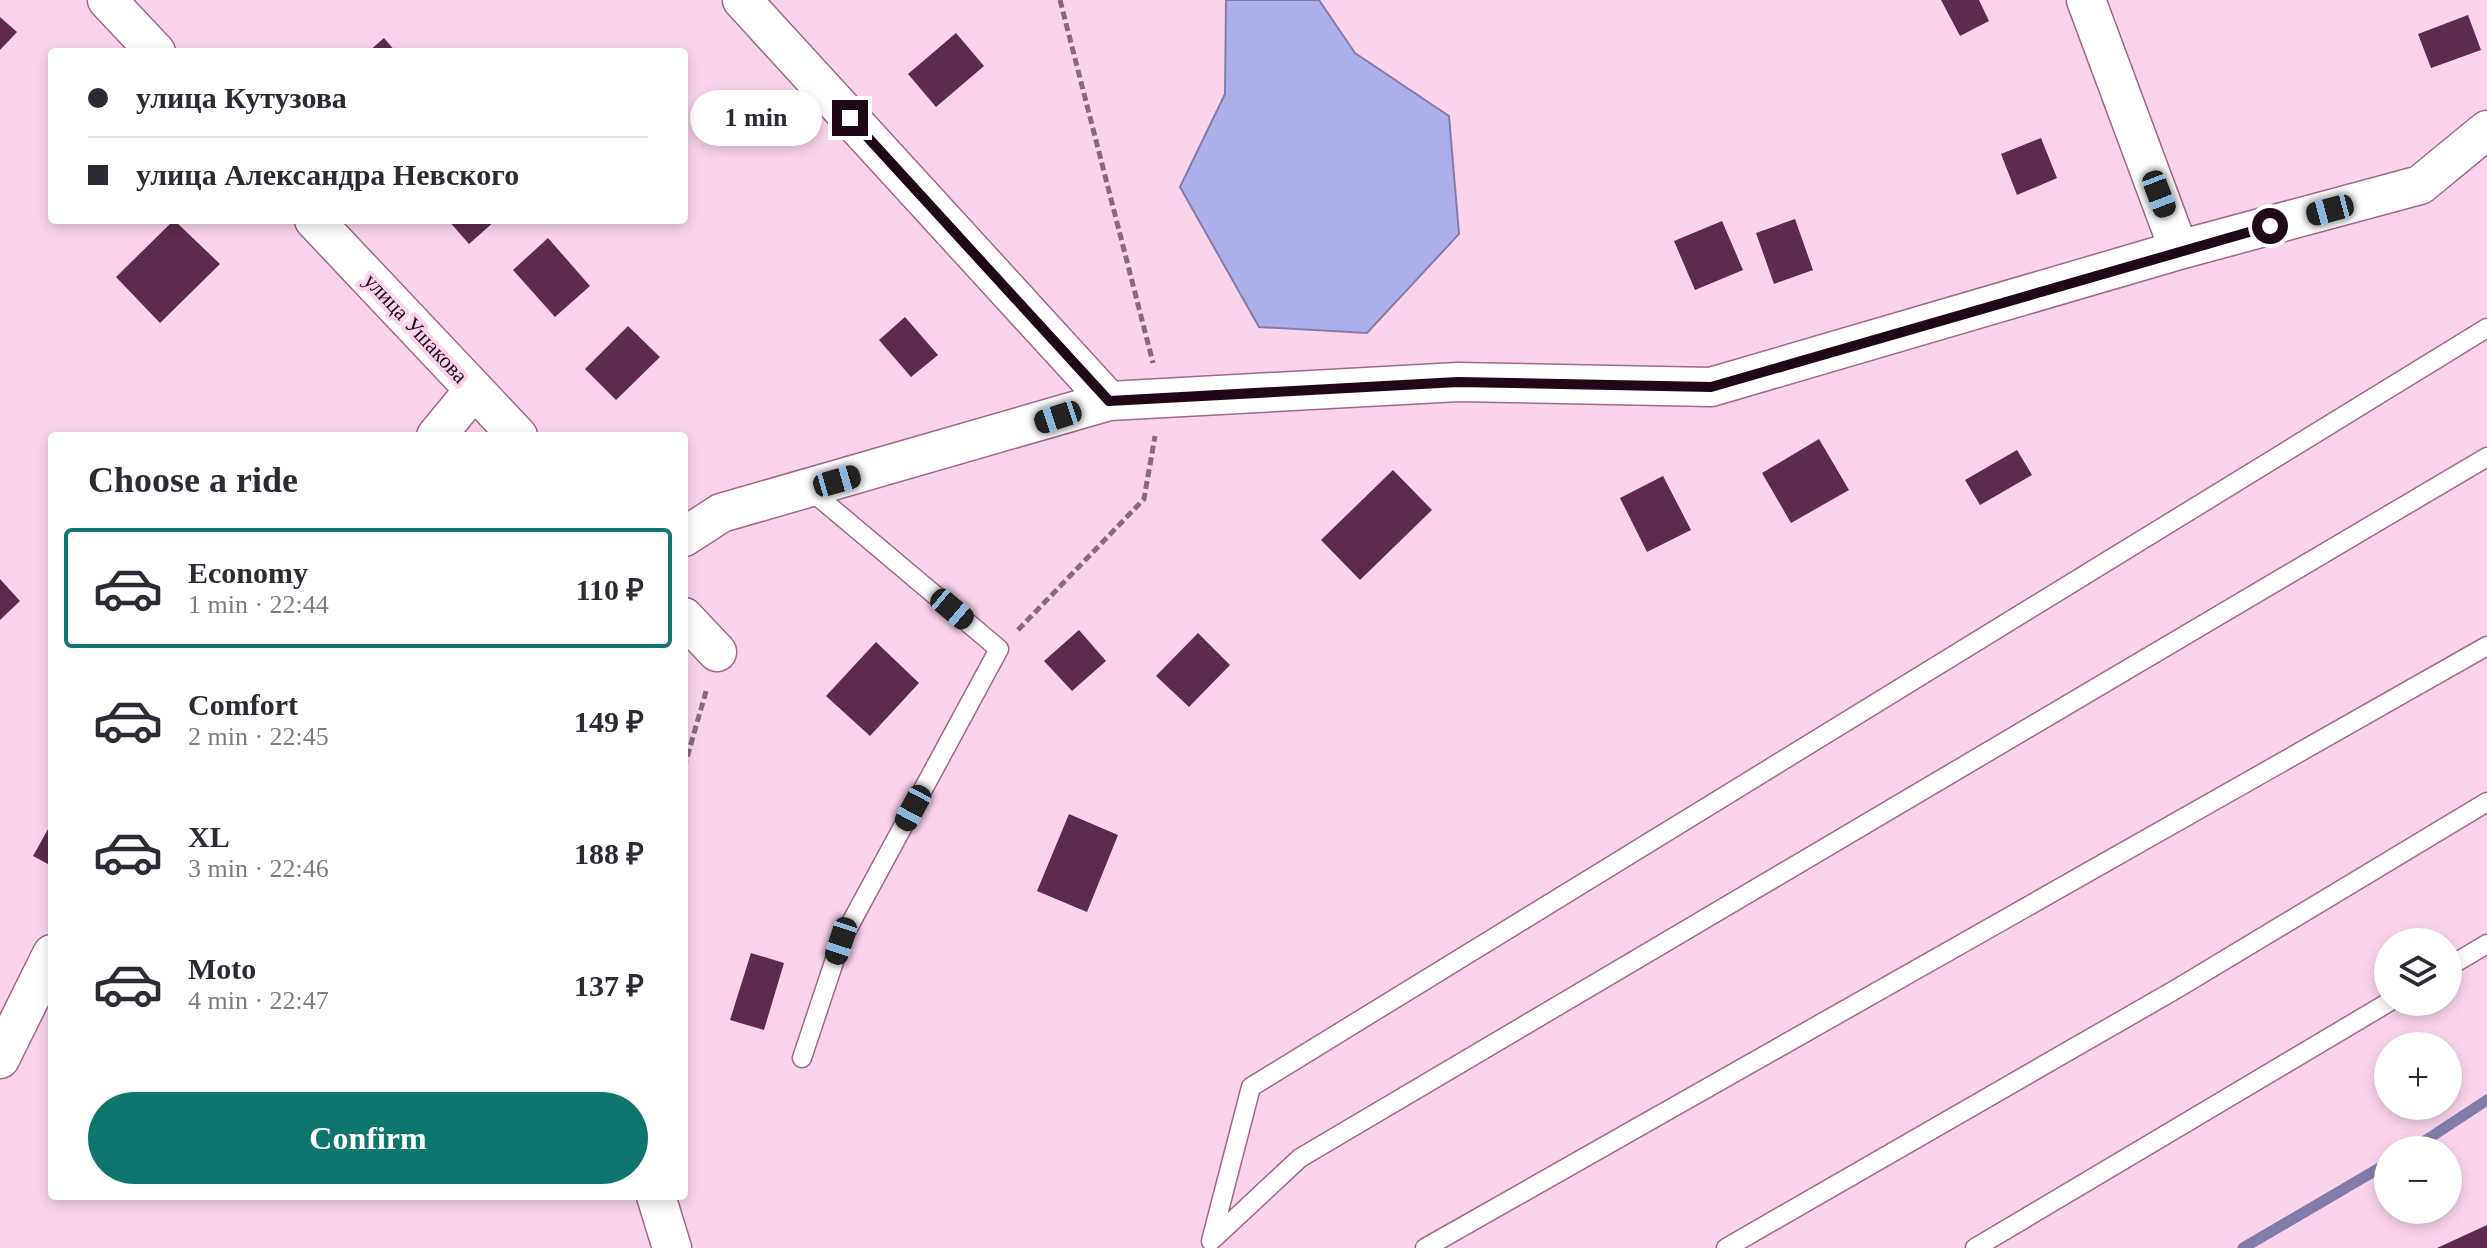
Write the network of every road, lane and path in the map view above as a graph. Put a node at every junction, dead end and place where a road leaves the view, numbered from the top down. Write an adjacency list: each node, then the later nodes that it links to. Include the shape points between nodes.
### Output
1 (107, 0): 5 (street)
2 (742, 0): 12 (street)
3 (1060, 0): 11 (path)
4 (2086, 0): 8 (street)
5 (152, 48)
6 (2487, 130): 8 (street, via 2420,185)
7 (318, 224): 10 (street, улица Ушакова)
8 (2179, 250): 11 (street, via 1711,387 1458,382)
9 (2487, 328): 31 (lane, via 1251,1087)
10 (474, 390): 13 (street); 14 (street, улица Ушакова)
11 (1162, 399): 12 (street); 20 (path, via 1144,499)
12 (1109, 401): 16 (street)
13 (439, 432)
14 (514, 432)
15 (2487, 457): 31 (lane, via 1300,1158)
16 (809, 489): 17 (street, via 721,513); 20 (lane)
17 (688, 534)
18 (688, 621): 21 (street)
19 (2487, 646): 34 (lane)
20 (999, 649): 28 (lane, via 841,941)
21 (717, 652): 22 (path)
22 (688, 754)
23 (2487, 802): 32 (lane)
24 (2487, 944): 25 (lane)
25 (2462, 959)
26 (48, 962): 29 (street)
27 (2374, 1011): 35 (lane)
28 (802, 1058)
29 (0, 1059)
30 (657, 1200): 33 (street)
31 (1207, 1245)
32 (1734, 1246)
33 (672, 1248)
34 (1425, 1248)
35 (1975, 1248)

